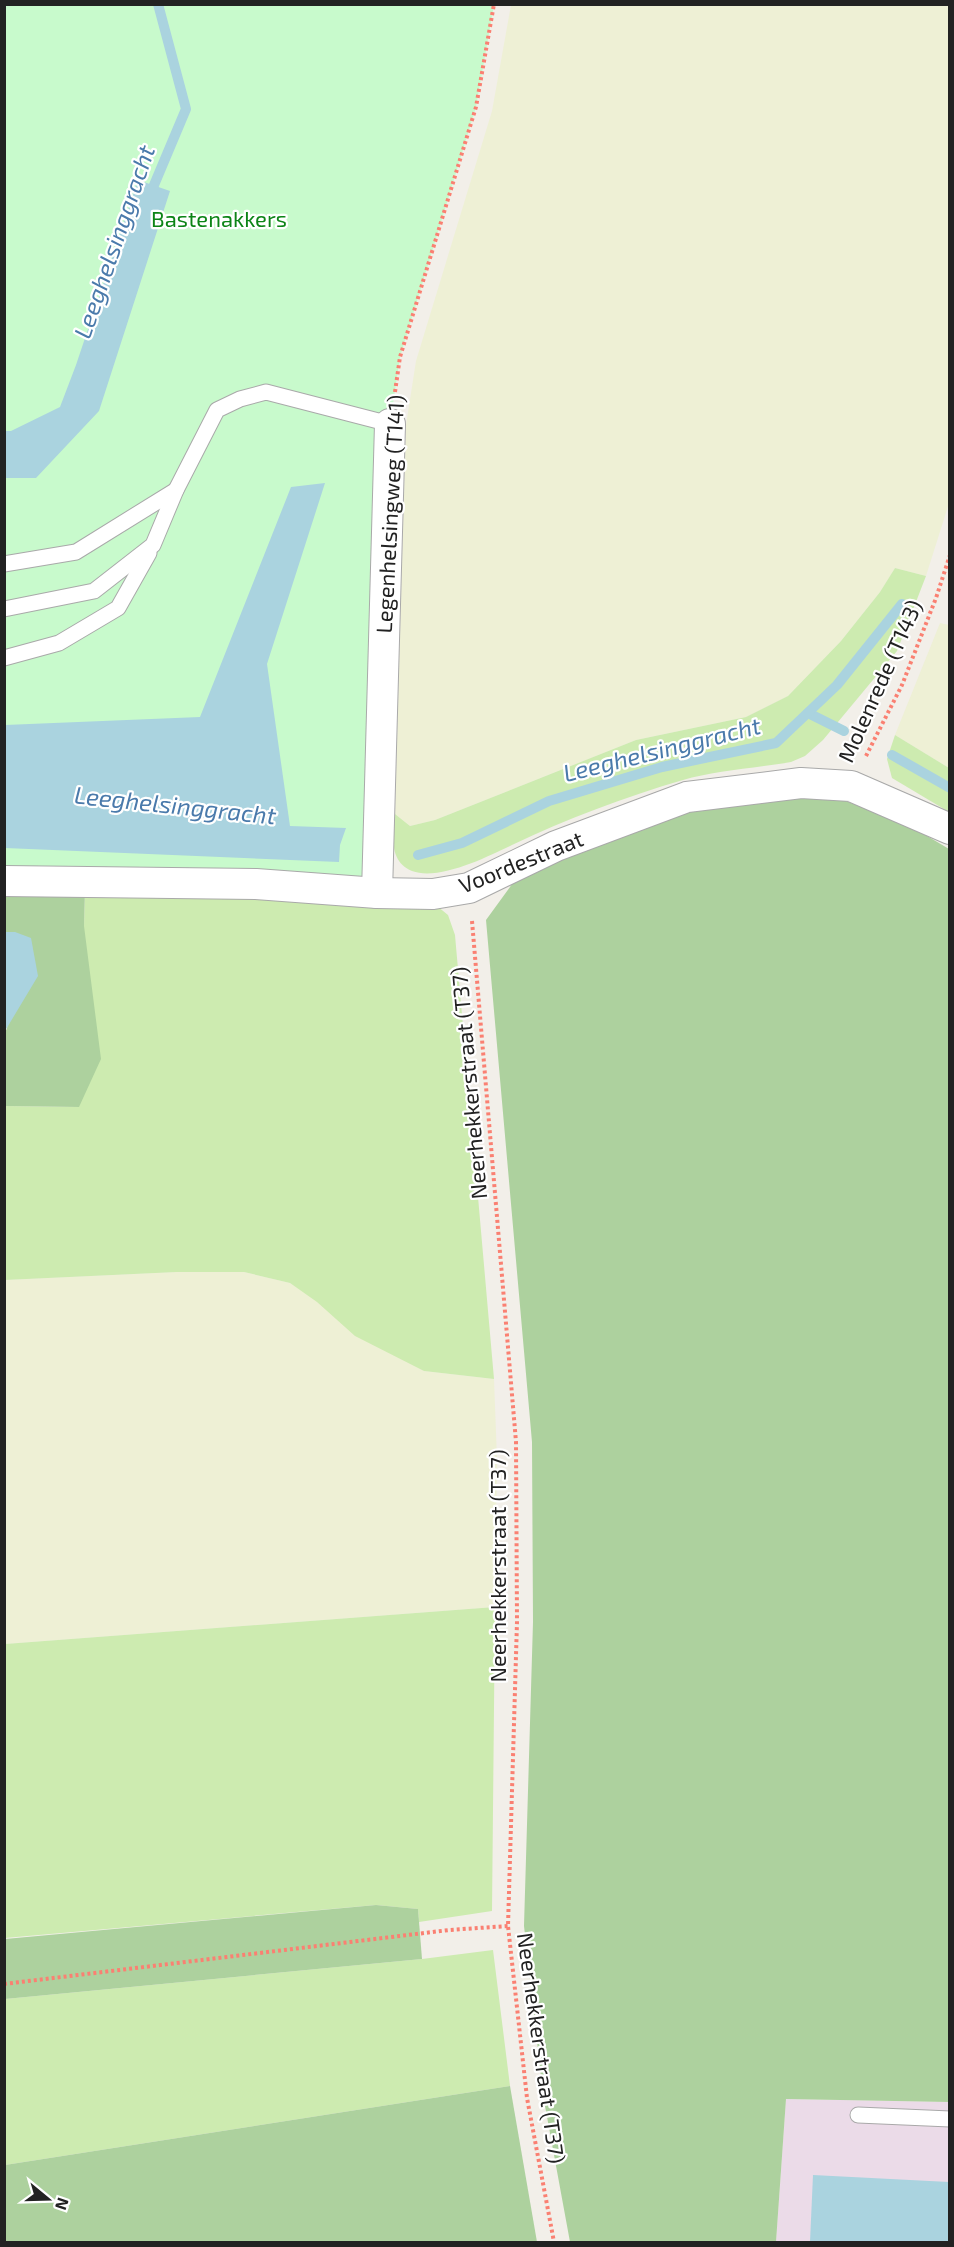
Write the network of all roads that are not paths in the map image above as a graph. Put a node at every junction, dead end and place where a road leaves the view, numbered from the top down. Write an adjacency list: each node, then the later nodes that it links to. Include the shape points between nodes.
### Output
1 (390, 424): 2 (lane, via 266,392 240,399 217,410); 9 (street, Legenhelsingweg (T141))
2 (176, 490): 3 (lane); 4 (lane, via 76,552)
3 (153, 545): 5 (lane, via 94,591); 6 (lane, via 118,608 59,643)
4 (4, 564)
5 (4, 609)
6 (4, 658)
7 (950, 829): 9 (street, Voordestraat, via 850,786 801,783 687,797 556,846 469,888 433,894)
8 (4, 881): 9 (street, Voordestraat, via 256,884)
9 (378, 893)
10 (858, 2115): 11 (lane)
11 (950, 2119)

